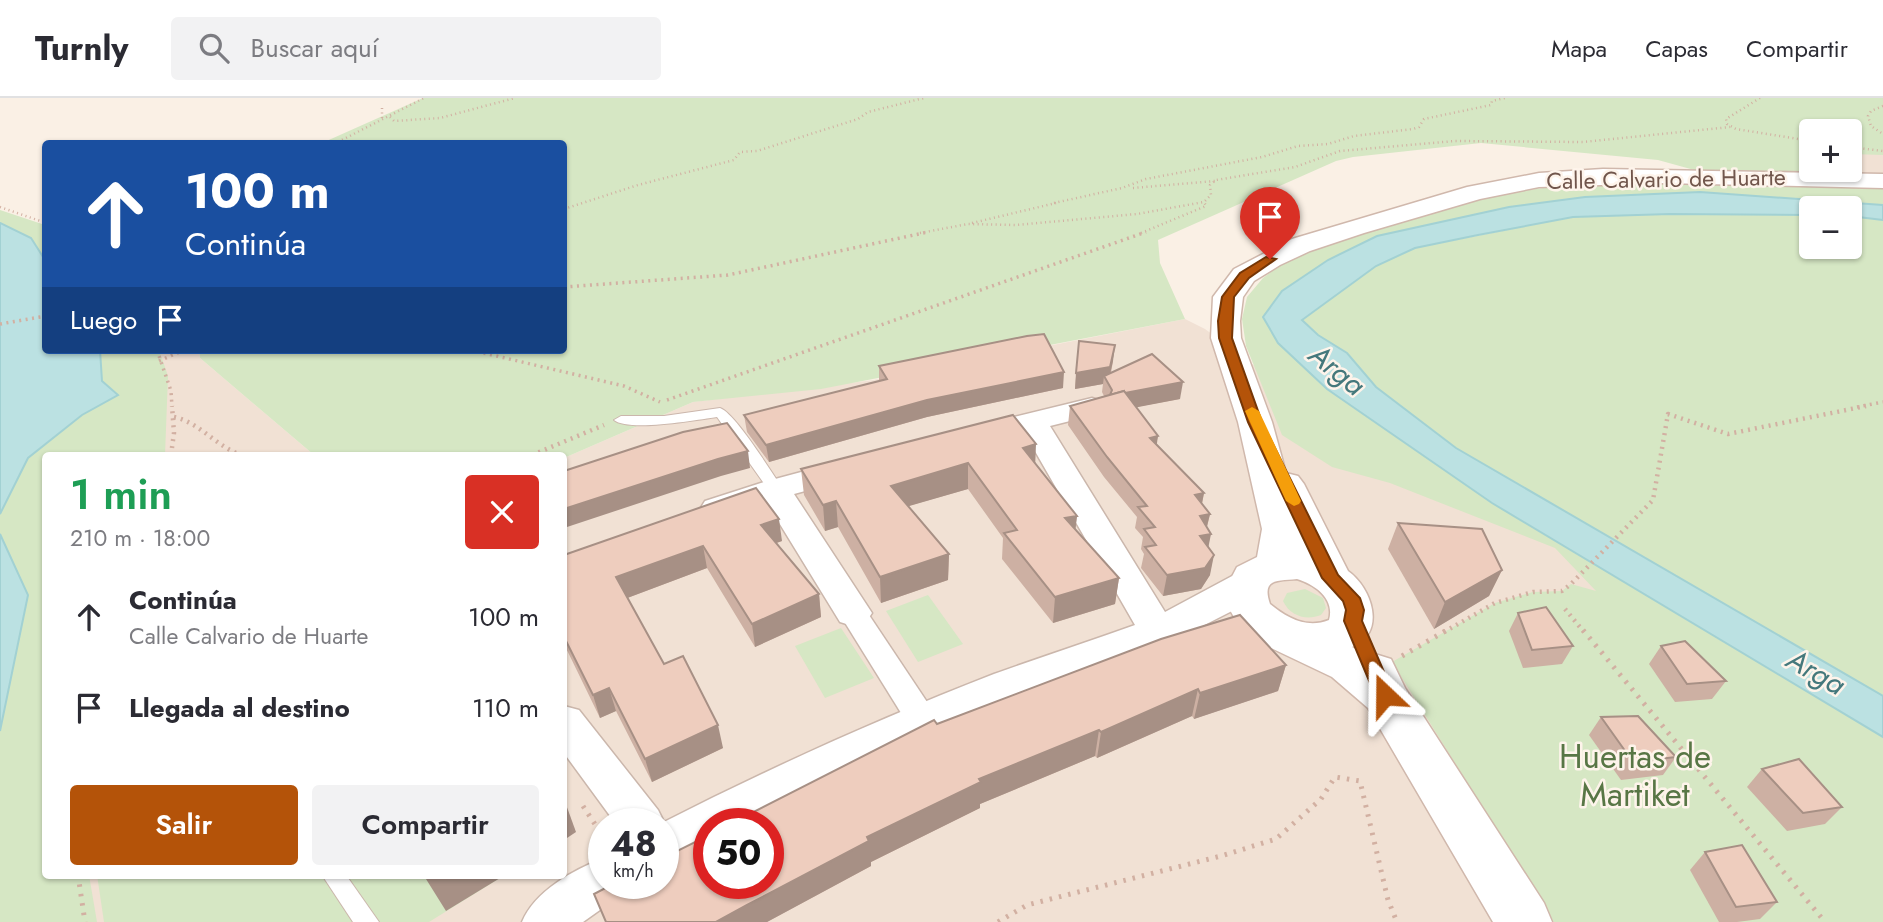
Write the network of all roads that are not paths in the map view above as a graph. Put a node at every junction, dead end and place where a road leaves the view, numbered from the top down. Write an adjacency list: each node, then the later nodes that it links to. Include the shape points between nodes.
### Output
1 (1883, 181): 5 (main road, Calle Calvario de Huarte, via 1652,176 1548,179 1476,192 1301,245 1244,275 1228,297 1226,338)
2 (1092, 407): 4 (street)
3 (621, 420): 8 (lane, via 720,412)
4 (1032, 421): 6 (street); 14 (street)
5 (1255, 422): 10 (main road, via 1282,529); 11 (main road)
6 (951, 442)
7 (870, 464): 8 (street)
8 (775, 489): 9 (street); 12 (street)
9 (688, 520)
10 (1261, 575): 11 (main road, via 1304,567); 14 (street, via 1213,607); 15 (main road, via 1245,595 1249,608)
11 (1331, 578): 13 (main road, via 1351,598)
12 (853, 612): 17 (street)
13 (1353, 621): 15 (main road, via 1337,636 1308,641); 16 (main road)
14 (1158, 632): 15 (street, via 1214,622 1248,624); 17 (street)
15 (1283, 634): 16 (main road)
16 (1389, 678): 25 (main road)
17 (922, 720): 20 (street, via 796,776)
18 (567, 726): 19 (street)
19 (630, 808)
20 (679, 837)
21 (336, 879): 23 (lane)
22 (588, 890): 24 (street)
23 (367, 922)
24 (546, 922)
25 (1524, 922)

